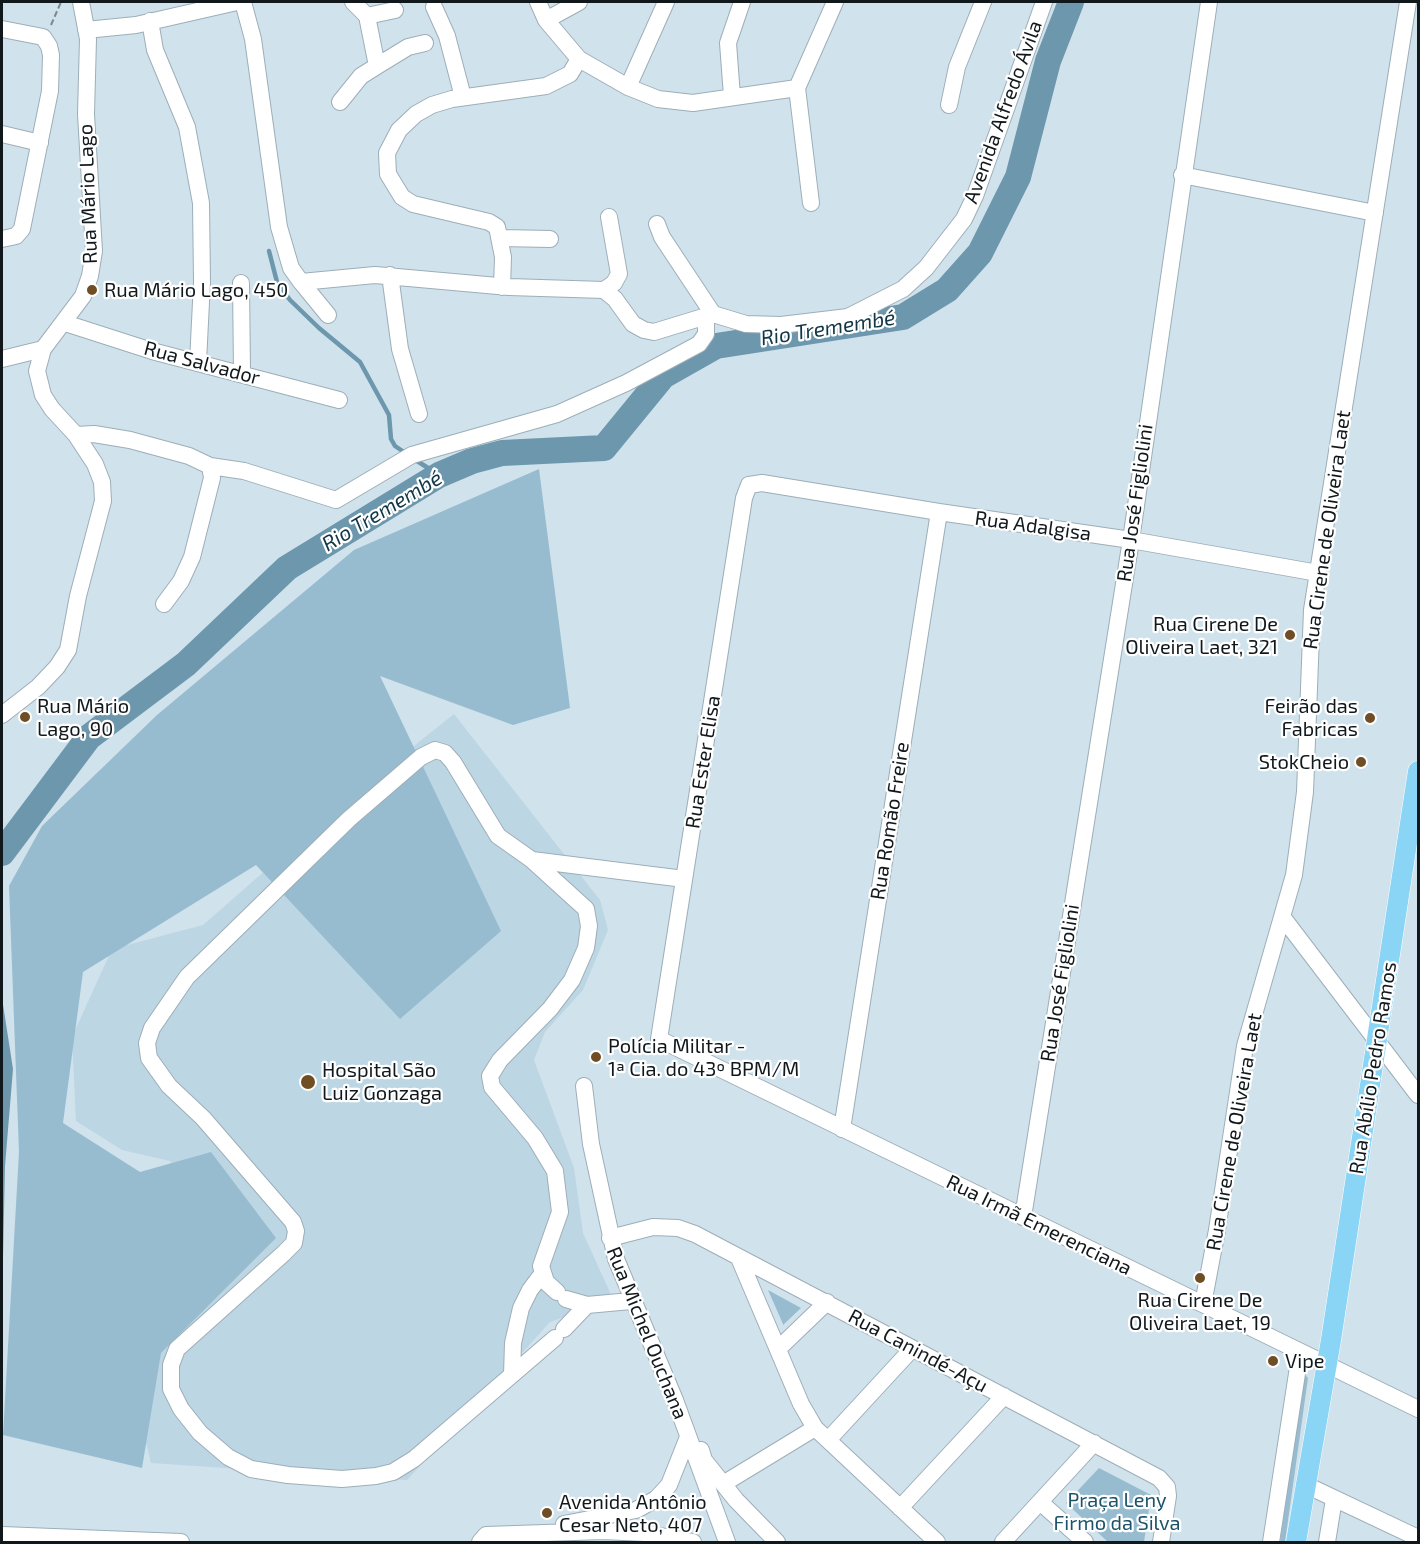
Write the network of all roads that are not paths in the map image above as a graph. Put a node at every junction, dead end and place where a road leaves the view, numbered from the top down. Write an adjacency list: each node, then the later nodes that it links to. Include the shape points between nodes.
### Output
1 (81, 2): 21 (street, Rua Mário Lago)
2 (237, 2): 15 (street)
3 (243, 2): 42 (street, via 253,39 279,227 291,268)
4 (353, 2): 17 (street)
5 (538, 2): 18 (street)
6 (579, 2): 18 (street)
7 (666, 2): 25 (street)
8 (742, 2): 27 (street, via 728,43)
9 (835, 2): 26 (street)
10 (983, 2): 30 (street, via 957,67)
11 (1044, 2): 47 (street, Avenida Alfredo Ávila, via 975,196 964,219 926,268 903,289 848,317 781,325 746,324)
12 (1209, 2): 33 (street, Rua José Figliolini)
13 (1408, 2): 35 (street, Rua Cirene de Oliveira Laet)
14 (434, 7): 28 (street, via 447,36)
15 (181, 8): 19 (street)
16 (395, 10): 17 (street)
17 (366, 16): 24 (street)
18 (546, 20): 23 (street)
19 (150, 21): 21 (street); 51 (street, via 155,50 187,127 201,203)
20 (2, 29): 32 (street, via 43,37 49,46 50,91)
21 (86, 30): 48 (street, Rua Mário Lago, via 86,114 94,251 83,296)
22 (425, 43): 24 (street, via 408,47)
23 (579, 58): 25 (street); 28 (street, via 570,74 546,86)
24 (377, 66): 29 (street, via 361,76)
25 (628, 87): 27 (street, via 675,102)
26 (797, 88): 27 (street); 34 (street)
27 (732, 96)
28 (463, 98): 39 (street, via 432,105 399,130 387,153 388,174 402,197 413,204 489,222 497,227)
29 (340, 102)
30 (949, 105)
31 (2, 134): 32 (street)
32 (40, 143): 38 (street, via 22,229 16,236)
33 (1182, 175): 35 (street); 59 (street, Rua José Figliolini)
34 (810, 203)
35 (1375, 213): 60 (street, Rua Cirene de Oliveira Laet)
36 (609, 218): 45 (street, via 619,274)
37 (657, 224): 47 (street)
38 (2, 238)
39 (501, 238): 40 (street); 44 (street)
40 (550, 239)
41 (390, 275): 42 (street); 44 (street); 54 (street, via 400,350)
42 (301, 282): 46 (street)
43 (241, 283): 52 (street)
44 (502, 287): 45 (street)
45 (604, 290): 47 (street, via 633,324 644,330 654,332)
46 (328, 315)
47 (709, 315): 56 (street, via 706,333 699,344 626,384 557,414 412,455 364,486 331,500 244,471)
48 (65, 323): 49 (street, Rua Mário Lago); 51 (street, Rua Salvador)
49 (43, 349): 50 (street); 55 (street, via 37,371 43,395)
50 (2, 359)
51 (198, 362): 52 (street, Rua Salvador)
52 (242, 373): 53 (street, Rua Salvador)
53 (339, 400)
54 (419, 414)
55 (76, 435): 56 (street, via 130,440 189,456); 62 (street, via 95,464 102,482 103,501 68,650 38,687)
56 (210, 466): 61 (street, via 212,478 192,557)
57 (749, 485): 58 (street, Rua Adalgisa, via 762,483); 65 (street, Rua Ester Elisa)
58 (939, 513): 59 (street, Rua Adalgisa); 71 (street, Rua Romão Freire)
59 (1131, 540): 60 (street, Rua Adalgisa); 72 (street, Rua José Figliolini)
60 (1318, 573): 66 (street, Rua Cirene de Oliveira Laet, via 1312,610 1305,792)
61 (164, 604)
62 (2, 715)
63 (1419, 771): 68 (main road, Rua Abílio Pedro Ramos)
64 (532, 861): 65 (street); 75 (street, via 586,909 589,926 586,948 572,980 490,1076 492,1088 535,1138 555,1171 560,1212 541,1266); 84 (street, via 498,836 445,753 435,750 421,757 349,819 187,977 152,1028 146,1051 169,1086 203,1118 293,1222 296,1231 294,1243 174,1355 171,1389 180,1409 200,1433 228,1457 251,1469 342,1479 393,1472 414,1459)
65 (684, 879): 67 (street, Rua Ester Elisa)
66 (1284, 919): 68 (street); 78 (street, Rua Cirene de Oliveira Laet, via 1245,1046)
67 (659, 1040): 71 (street, Rua Irmã Emerenciana)
68 (1377, 1042): 70 (street); 83 (main road, Rua Abílio Pedro Ramos)
69 (584, 1086): 73 (street, Rua Michel Ouchana)
70 (1419, 1095)
71 (842, 1129): 72 (street, Rua Irmã Emerenciana)
72 (1023, 1217): 78 (street, Rua Irmã Emerenciana)
73 (610, 1238): 74 (street, Rua Canindé-Açu, via 653,1227 678,1228); 76 (street, Rua Michel Ouchana)
74 (739, 1258): 77 (street, Rua Canindé-Açu); 80 (street)
75 (542, 1274): 79 (street, via 561,1296); 84 (street, via 521,1308 513,1343)
76 (632, 1301): 79 (street); 88 (street, Rua Michel Ouchana)
77 (827, 1302): 80 (street); 81 (street, Rua Canindé-Açu)
78 (1203, 1304): 82 (street, Rua Irmã Emerenciana)
79 (587, 1305): 84 (street)
80 (778, 1349): 87 (street)
81 (912, 1349): 85 (street, Rua Canindé-Açu); 89 (street)
82 (1295, 1349): 83 (street, Rua Irmã Emerenciana); 108 (street, via 1298,1367)
83 (1327, 1365): 86 (street, Rua Irmã Emerenciana); 92 (main road, Rua Abílio Pedro Ramos)
84 (512, 1375)
85 (1004, 1396): 90 (street, Rua Canindé-Açu); 95 (street)
86 (1419, 1409)
87 (815, 1428): 89 (street); 91 (street)
88 (688, 1437): 91 (street, Rua Michel Ouchana, via 699,1445 704,1460); 96 (street, via 669,1485 656,1499 636,1510 566,1523); 102 (street, Rua Michel Ouchana)
89 (828, 1440): 95 (street)
90 (1095, 1443): 94 (street); 107 (street, Rua Canindé-Açu, via 1164,1483 1168,1496)
91 (723, 1484): 103 (street, Rua Michel Ouchana)
92 (1306, 1485): 93 (street); 109 (main road, Rua Abílio Pedro Ramos)
93 (1334, 1499): 98 (street); 110 (street)
94 (1040, 1502): 105 (street); 106 (street)
95 (900, 1508): 104 (street)
96 (557, 1531): 100 (street, via 486,1535); 101 (street, via 645,1533)
97 (2, 1535): 99 (street)
98 (1419, 1538)
99 (181, 1542)
100 (480, 1542)
101 (693, 1542)
102 (728, 1542)
103 (777, 1542)
104 (937, 1542)
105 (1003, 1542)
106 (1084, 1542)
107 (1161, 1542)
108 (1271, 1542)
109 (1296, 1542)
110 (1327, 1542)

